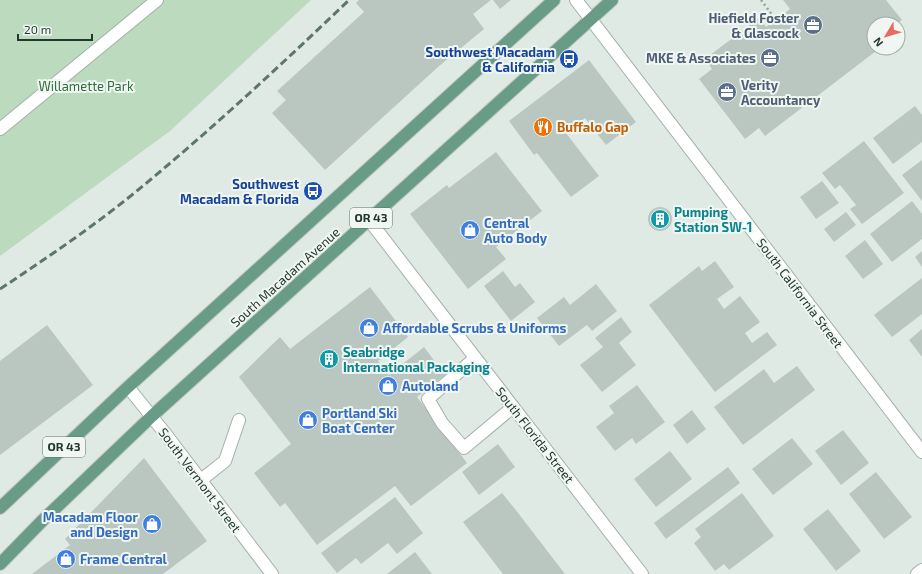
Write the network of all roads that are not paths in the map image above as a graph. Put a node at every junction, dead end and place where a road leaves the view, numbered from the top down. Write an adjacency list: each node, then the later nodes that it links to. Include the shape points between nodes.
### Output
1 (157, 0): 6 (street)
2 (554, 0): 9 (main road, South Macadam Avenue / OR 43)
3 (576, 0): 5 (street, South California Street)
4 (612, 0): 5 (main road, South Macadam Avenue / OR 43)
5 (591, 19): 7 (main road, South Macadam Avenue / OR 43); 13 (street, South California Street)
6 (0, 128)
7 (369, 220): 8 (street, South Florida Street); 11 (main road, South Macadam Avenue / OR 43)
8 (475, 358): 10 (street, South Florida Street); 10 (street, via 428,399 442,423 464,448)
9 (128, 387): 11 (street, South Vermont Street); 15 (main road, South Macadam Avenue / OR 43)
10 (514, 407): 19 (street, South Florida Street)
11 (152, 416): 14 (street, South Vermont Street); 16 (main road, South Macadam Avenue / OR 43)
12 (239, 420): 14 (street, via 225,461)
13 (922, 452)
14 (201, 480): 18 (street, South Vermont Street)
15 (0, 508)
16 (0, 564)
17 (922, 570): 20 (street)
18 (272, 574)
19 (642, 574)
20 (917, 574)

